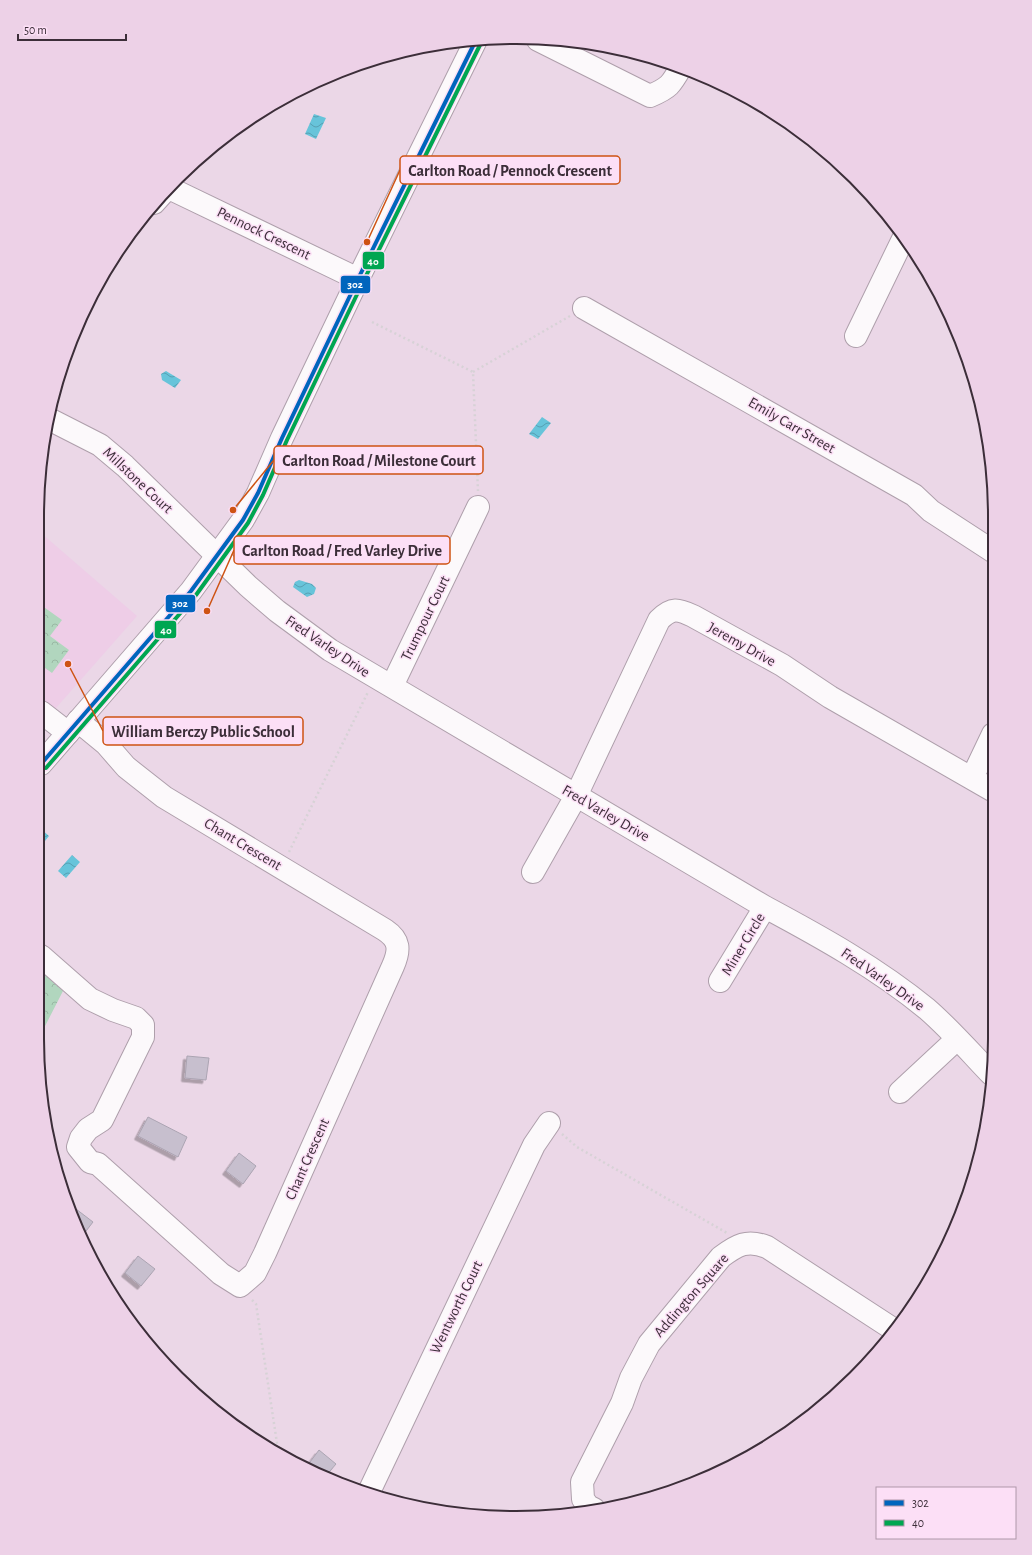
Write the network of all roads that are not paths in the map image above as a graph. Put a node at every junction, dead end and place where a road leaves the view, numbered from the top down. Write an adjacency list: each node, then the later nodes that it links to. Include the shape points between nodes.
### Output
1 (548, 45): 3 (street, via 650,96 667,88)
2 (473, 46): 6 (street)
3 (678, 73)
4 (174, 191): 6 (street, Pennock Crescent)
5 (901, 244): 8 (street)
6 (358, 279): 12 (street, via 258,493)
7 (584, 308): 11 (street, Emily Carr Street, via 914,495 931,511)
8 (856, 336)
9 (54, 421): 12 (street, Millstone Court, via 100,445)
10 (478, 507): 13 (street, Trumpour Court)
11 (988, 548)
12 (216, 555): 13 (street, Fred Varley Drive, via 283,616 330,650); 15 (street, via 191,591)
13 (384, 682): 20 (street, Fred Varley Drive)
14 (44, 713): 15 (street, Chant Crescent)
15 (73, 727): 17 (street); 23 (street, Chant Crescent, via 106,744 126,767 164,797 394,937 397,946 397,955 265,1253 255,1273 240,1286 221,1274 98,1164 90,1162 78,1147 84,1134 106,1114 128,1064 144,1037 143,1025 136,1018 90,999)
16 (988, 744): 18 (street)
17 (44, 761)
18 (972, 778): 19 (street, Jeremy Drive); 20 (street, Jeremy Drive, via 830,697 782,665 693,616 675,610 667,612 656,626)
19 (988, 788)
20 (576, 796): 21 (street, Jeremy Drive); 22 (street, Fred Varley Drive)
21 (533, 872)
22 (765, 907): 24 (street, Miner Circle); 25 (street, Fred Varley Drive, via 828,941 873,970 928,1010)
23 (44, 959)
24 (720, 981)
25 (957, 1039): 26 (street, Fred Varley Drive); 27 (street)
26 (987, 1070)
27 (900, 1092)
28 (549, 1123): 30 (street, Wentworth Court, via 534,1145)
29 (889, 1327): 31 (street, Addington Square, via 767,1247 747,1243 733,1248 721,1257 649,1344 582,1482 584,1499)
30 (371, 1488)
31 (588, 1505)

